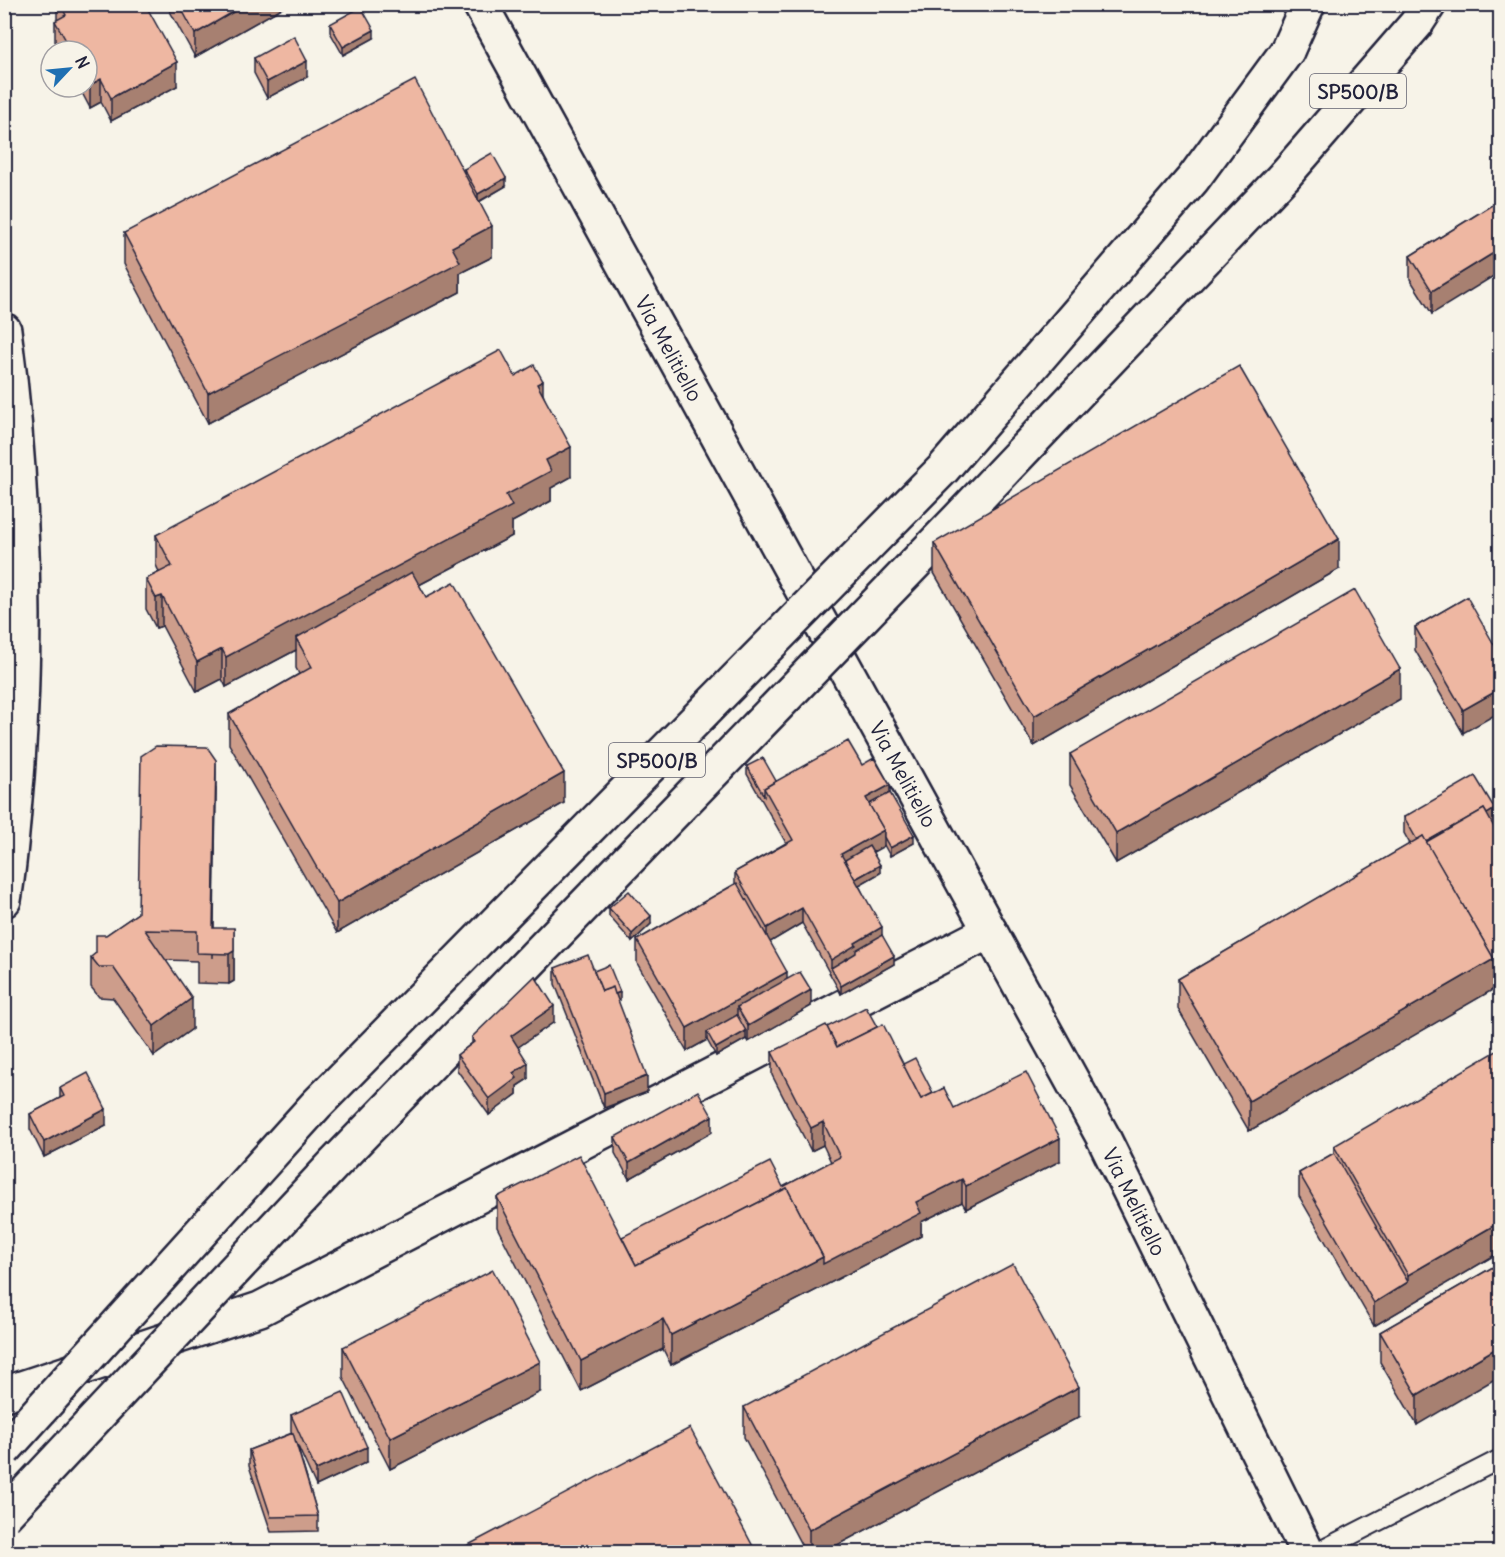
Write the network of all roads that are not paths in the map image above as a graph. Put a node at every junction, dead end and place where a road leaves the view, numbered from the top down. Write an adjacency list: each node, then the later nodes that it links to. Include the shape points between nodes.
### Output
1 (480, 4): 6 (main road, Via Melitiello)
2 (1308, 4): 8 (main road, SP500/B, bridge, via 1287,51 1193,179 943,469 316,1105)
3 (1429, 4): 10 (main road, SP500/B, bridge, via 1285,175 334,1164)
4 (4, 330): 5 (main road, via 20,487 24,645)
5 (4, 900)
6 (990, 931): 7 (main road, via 260,1309); 11 (main road, Via Melitiello, via 1102,1136)
7 (4, 1394)
8 (4, 1450)
9 (1500, 1459): 12 (lane)
10 (4, 1516)
11 (1307, 1552)
12 (1318, 1552)

